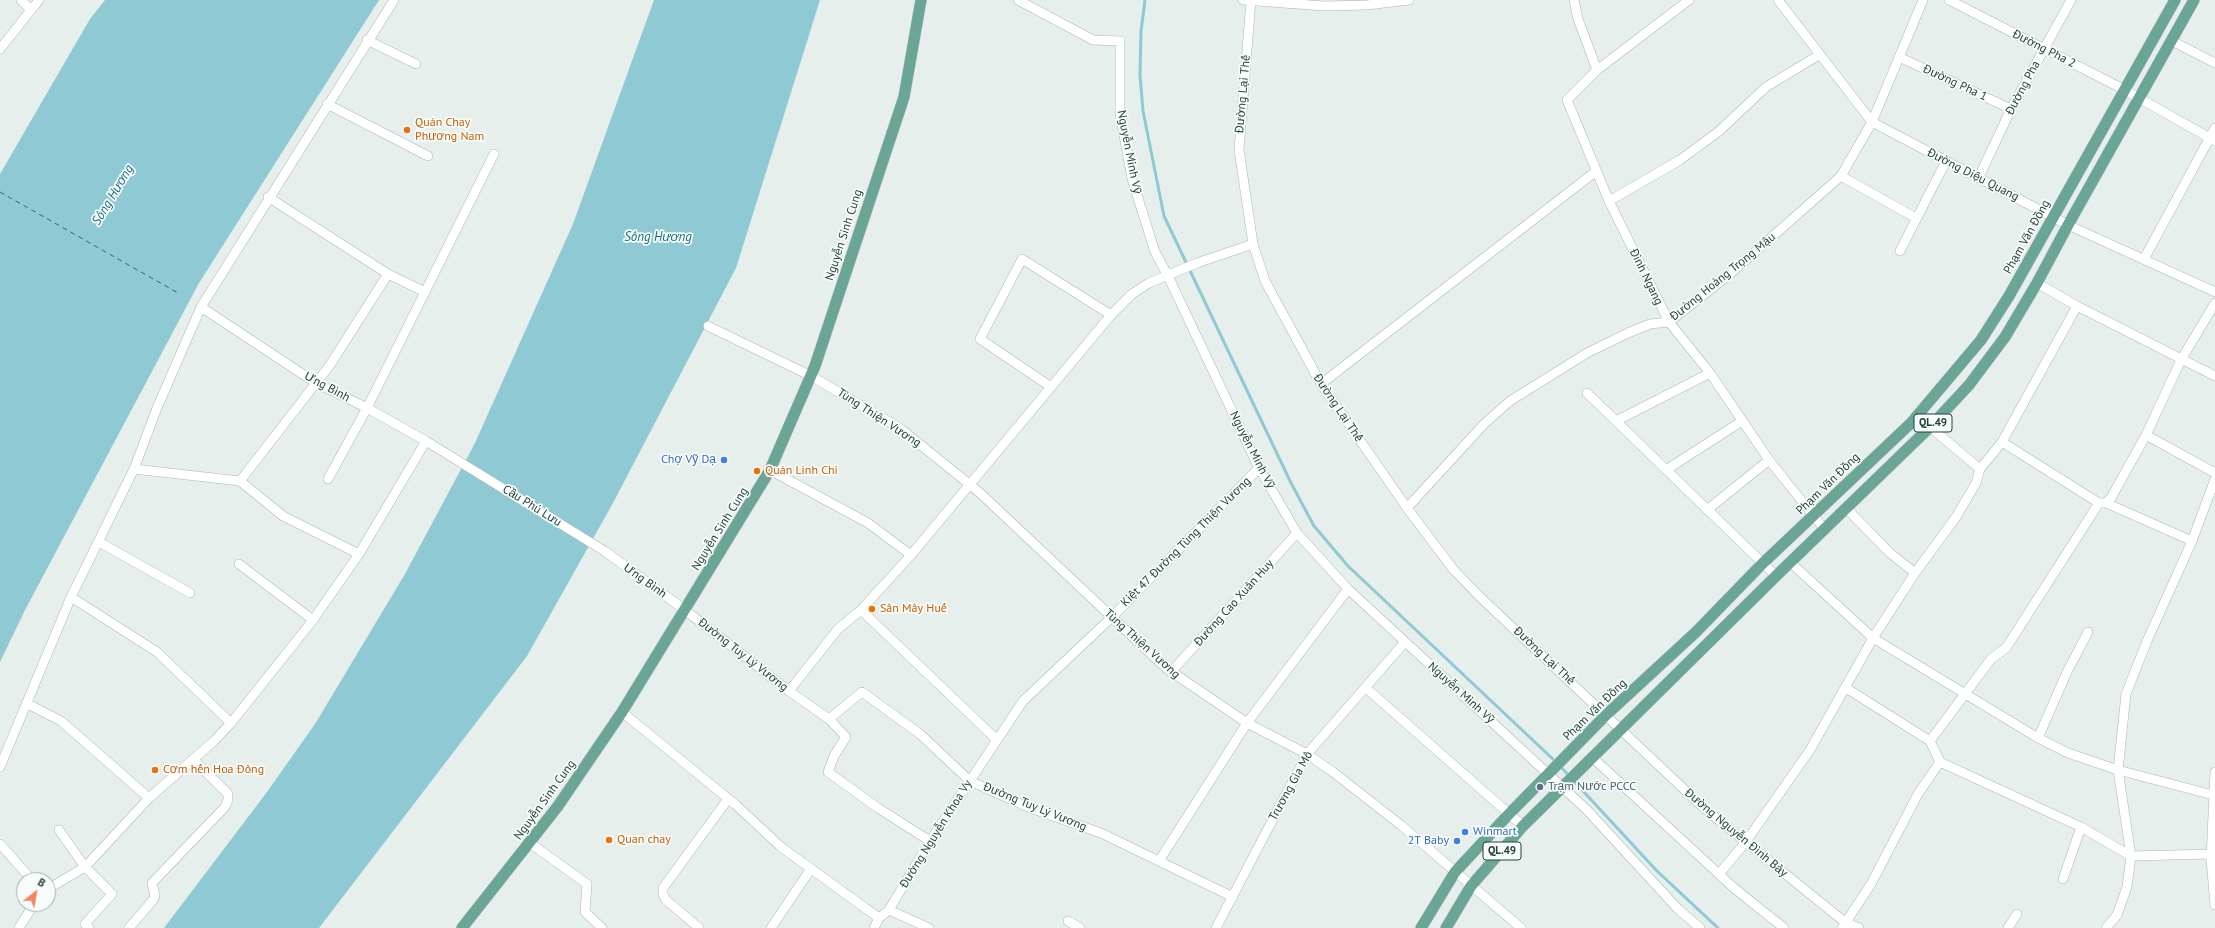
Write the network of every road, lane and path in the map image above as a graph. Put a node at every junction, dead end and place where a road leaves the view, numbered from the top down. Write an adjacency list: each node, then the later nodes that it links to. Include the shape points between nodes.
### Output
1 (21, 0): 16 (street)
2 (39, 0): 16 (street)
3 (394, 0): 17 (street)
4 (921, 0): 60 (main road, Nguyễn Sinh Cung, via 904,97)
5 (1018, 0): 48 (street, Nguyễn Minh Vỹ, via 1093,40 1120,41 1120,113 1132,179 1155,252)
6 (1248, 0): 7 (street, via 1324,6 1367,5); 44 (street, Đường Lại Thế, via 1239,150)
7 (1409, 0)
8 (1574, 0): 25 (street, via 1578,19)
9 (1689, 0): 25 (street)
10 (1778, 0): 21 (street, Đường Diệu Quang)
11 (1923, 0): 22 (street, Đường Hoàng Trọng Mậu)
12 (1949, 0): 19 (street, Đường Pha 2)
13 (2071, 0): 19 (street, Đường Pha)
14 (2175, 0): 26 (main road, Phạm Văn Đồng / QL.49)
15 (2194, 0): 18 (main road, QL.49)
16 (31, 10): 20 (street)
17 (367, 40): 24 (street); 28 (street)
18 (2170, 40): 23 (street); 27 (main road, QL.49)
19 (2044, 48): 26 (street, Đường Pha 2); 29 (street, Đường Pha)
20 (0, 49)
21 (1819, 55): 30 (street, Đường Diệu Quang); 40 (street, via 1766,87 1718,132 1680,160)
22 (1899, 57): 29 (street, Đường Pha 1); 30 (street, Đường Hoàng Trọng Mậu)
23 (2215, 63)
24 (416, 64)
25 (1597, 70): 36 (street, Đình Ngang, via 1566,100)
26 (2125, 90): 27 (street, Đường Pha 2); 41 (main road, Phạm Văn Đồng / QL.49)
27 (2139, 98): 32 (street, Đường Pha 2); 43 (main road, QL.49)
28 (327, 104): 34 (street); 39 (street)
29 (2012, 109): 38 (street, Đường Pha)
30 (1872, 122): 35 (street, Đường Diệu Quang); 37 (street, Đường Hoàng Trọng Mậu)
31 (2215, 128): 32 (street)
32 (2212, 140): 46 (street)
33 (494, 154): 50 (street)
34 (428, 156)
35 (1946, 161): 38 (street, Đường Diệu Quang); 42 (street)
36 (1595, 172): 40 (street, Đình Ngang); 63 (street)
37 (1841, 176): 42 (street); 56 (street, Đường Hoàng Trọng Mậu, via 1730,274)
38 (1978, 177): 41 (street, Đường Diệu Quang)
39 (268, 198): 47 (street); 54 (street)
40 (1608, 201): 56 (street, Đình Ngang)
41 (2053, 216): 43 (street, Đường Diệu Quang); 89 (main road, Phạm Văn Đồng / QL.49, via 2009,296 1981,340 1911,423)
42 (1916, 218): 45 (street)
43 (2068, 225): 46 (street, Đường Diệu Quang); 49 (main road, QL.49)
44 (1253, 244): 48 (street); 63 (street, Đường Lại Thế, via 1265,282)
45 (1900, 251)
46 (2144, 259): 51 (street, Đường Diệu Quang)
47 (388, 274): 50 (street); 62 (street)
48 (1168, 276): 55 (street, via 1149,283 1132,294); 75 (street, Nguyễn Minh Vỹ)
49 (2038, 283): 53 (street); 69 (main road, QL.49, via 2004,337 1969,385)
50 (425, 292): 66 (street)
51 (2215, 292)
52 (2215, 303): 58 (street)
53 (2077, 306): 58 (street); 72 (street)
54 (201, 307): 62 (street, Ưng Bình); 76 (street)
55 (1111, 315): 64 (street); 64 (street, via 1022,259 980,339)
56 (1669, 322): 59 (street, Đình Ngang); 86 (street, Đường Hoàng Trọng Mậu, via 1650,324 1587,353 1510,401 1484,424)
57 (708, 326): 60 (street, Tùng Thiện Vương)
58 (2181, 360): 61 (street); 70 (street)
59 (1710, 373): 67 (street); 68 (street, Đình Ngang)
60 (811, 376): 78 (main road, Nguyễn Sinh Cung); 84 (street, Tùng Thiện Vương, via 901,429)
61 (2215, 376)
62 (316, 383): 66 (street, Ưng Bình); 83 (street)
63 (1320, 384): 86 (street, Đường Lại Thế)
64 (1051, 387): 84 (street)
65 (1587, 393): 67 (street)
66 (367, 408): 71 (street, Ưng Bình); 81 (street)
67 (1616, 421): 79 (street)
68 (1742, 421): 74 (street, Đình Ngang); 79 (street)
69 (1930, 427): 77 (street); 87 (main road, QL.49)
70 (2146, 435): 80 (street); 85 (street, via 2111,498)
71 (426, 441): 73 (street, Ưng Bình); 95 (street)
72 (2002, 442): 77 (street); 85 (street)
73 (458, 460): 94 (street, Cầu Phú Lưu)
74 (1769, 460): 88 (street); 89 (street, Đình Ngang)
75 (1259, 468): 91 (street, Nguyễn Minh Vỹ); 107 (street, Kiệt 47 Đường Tùng Thiện Vương)
76 (134, 469): 83 (street); 93 (street)
77 (1980, 469): 100 (street, via 1976,483 1956,517)
78 (770, 470): 96 (street, via 868,523); 105 (main road, Nguyễn Sinh Cung)
79 (1666, 470): 88 (street)
80 (2215, 473)
81 (328, 479)
82 (2215, 479): 92 (street)
83 (240, 481): 95 (street, via 283,516)
84 (969, 484): 96 (street); 107 (street, Tùng Thiện Vương)
85 (2103, 503): 92 (street); 116 (street, via 2006,648 1991,659)
86 (1407, 508): 119 (street, Đường Lại Thế, via 1463,580)
87 (1846, 508): 90 (main road, QL.49); 100 (street, via 1890,553)
88 (1707, 510): 99 (street)
89 (1814, 516): 90 (street, Đình Ngang); 99 (main road, Phạm Văn Đồng / QL.49)
90 (1825, 530): 97 (main road, QL.49)
91 (1297, 534): 102 (street, Nguyễn Minh Vỹ); 112 (street, Đường Cao Xuân Huy)
92 (2192, 541): 132 (street, via 2126,694)
93 (99, 542): 103 (street); 104 (street)
94 (606, 552): 105 (street, Ưng Bình)
95 (359, 554): 108 (street)
96 (911, 555): 106 (street)
97 (1791, 563): 101 (main road, QL.49); 110 (street)
98 (239, 564): 108 (street)
99 (1762, 564): 101 (street); 119 (main road, Phạm Văn Đồng / QL.49, via 1696,632)
100 (1916, 573): 110 (street)
101 (1776, 576): 123 (main road, QL.49)
102 (1348, 589): 111 (street, Nguyễn Minh Vỹ); 122 (street)
103 (190, 593)
104 (71, 597): 117 (street); 121 (street, via 157,652)
105 (685, 610): 115 (street, Đường Tuy Lý Vương); 118 (main road, Nguyễn Sinh Cung)
106 (861, 610): 115 (street, via 838,629); 125 (street)
107 (1112, 617): 112 (street, Tùng Thiện Vương); 125 (street, Đường Nguyễn Khoa Vy, via 1023,701)
108 (312, 620): 121 (street)
109 (2088, 632): 124 (street)
110 (1872, 638): 114 (street); 116 (street)
111 (1405, 642): 113 (street, Trương Gia Mô); 133 (street, Nguyễn Minh Vỹ)
112 (1171, 672): 122 (street, Tùng Thiện Vương)
113 (1366, 688): 127 (street, Trương Gia Mô); 141 (street)
114 (1846, 688): 126 (street); 147 (street, via 1810,750)
115 (789, 691): 120 (street, Đường Tuy Lý Vương)
116 (1965, 694): 124 (street); 126 (street)
117 (26, 703): 131 (street); 138 (street, via 61,721)
118 (622, 712): 139 (street); 146 (main road, Nguyễn Sinh Cung)
119 (1606, 715): 123 (street, Đường Lại Thế); 133 (main road, Phạm Văn Đồng / QL.49)
120 (829, 719): 135 (street, Đường Tuy Lý Vương, via 862,692 920,734); 145 (street, via 846,737 828,772)
121 (231, 723): 129 (street)
122 (1247, 723): 127 (street, Tùng Thiện Vương); 151 (street)
123 (1621, 729): 128 (main road, QL.49); 147 (street, Đường Nguyễn Đình Bảy, via 1705,809)
124 (2038, 738): 132 (street, via 2068,753)
125 (998, 740): 135 (street, Đường Nguyễn Khoa Vy)
126 (1930, 741): 130 (street)
127 (1307, 754): 155 (street, Tùng Thiện Vương, via 1402,826); 160 (street, Trương Gia Mô)
128 (1593, 758): 136 (main road, QL.49); 156 (street)
129 (194, 759): 138 (street); 170 (street, via 228,794 228,800 152,883 155,896)
130 (1940, 762): 143 (street); 167 (street, via 1918,794 1872,884)
131 (0, 767)
132 (2118, 770): 137 (street); 150 (street)
133 (1551, 772): 136 (street, Nguyễn Minh Vỹ); 141 (main road, Phạm Văn Đồng / QL.49)
134 (2215, 772): 137 (street)
135 (970, 781): 145 (street, Đường Nguyễn Khoa Vy); 151 (street, Đường Tuy Lý Vương, via 1030,808 1101,833)
136 (1565, 785): 142 (main road, QL.49); 182 (street, Nguyễn Minh Vỹ, via 1678,909)
137 (2212, 796): 140 (street)
138 (149, 798): 152 (street)
139 (728, 798): 153 (street); 173 (street, via 663,888 666,900)
140 (2214, 810): 149 (street)
141 (1509, 814): 142 (street); 155 (main road, Phạm Văn Đồng / QL.49)
142 (1523, 826): 159 (main road, QL.49)
143 (2081, 827): 150 (street); 157 (street)
144 (59, 830): 152 (street)
145 (930, 841): 162 (street, Đường Nguyễn Khoa Vy)
146 (530, 843): 171 (main road, Nguyễn Sinh Cung); 172 (street, via 587,884 585,912)
147 (1745, 843): 156 (street); 167 (street, Đường Nguyễn Đình Bảy)
148 (0, 844): 154 (street)
149 (2211, 854): 150 (street); 161 (street)
150 (2131, 856): 186 (street, via 2128,887 2117,915)
151 (1159, 861): 160 (street, Đường Tuy Lý Vương)
152 (85, 867): 158 (street); 169 (street, via 112,894 85,924)
153 (810, 870): 165 (street); 174 (street)
154 (25, 872)
155 (1455, 872): 159 (street, Tùng Thiện Vương); 179 (main road, Phạm Văn Đồng / QL.49)
156 (1719, 874): 183 (street)
157 (2063, 878)
158 (56, 884)
159 (1471, 886): 180 (main road, QL.49); 181 (street, Tùng Thiện Vương)
160 (1233, 897): 178 (street, Trương Gia Mô)
161 (2215, 904)
162 (889, 910): 165 (street, Đường Nguyễn Khoa Vy); 176 (street)
163 (29, 912): 168 (street)
164 (2017, 914): 185 (street)
165 (879, 918): 175 (street, Đường Nguyễn Khoa Vy)
166 (1068, 922): 177 (street)
167 (1844, 925): 184 (street, Đường Nguyễn Đình Bảy)
168 (19, 928)
169 (89, 928)
170 (129, 928)
171 (462, 928)
172 (602, 928)
173 (699, 928)
174 (771, 928)
175 (874, 928)
176 (928, 928)
177 (1080, 928)
178 (1216, 928)
179 (1421, 928)
180 (1446, 928)
181 (1522, 928)
182 (1700, 928)
183 (1784, 928)
184 (1859, 928)
185 (2008, 928)
186 (2106, 928)

